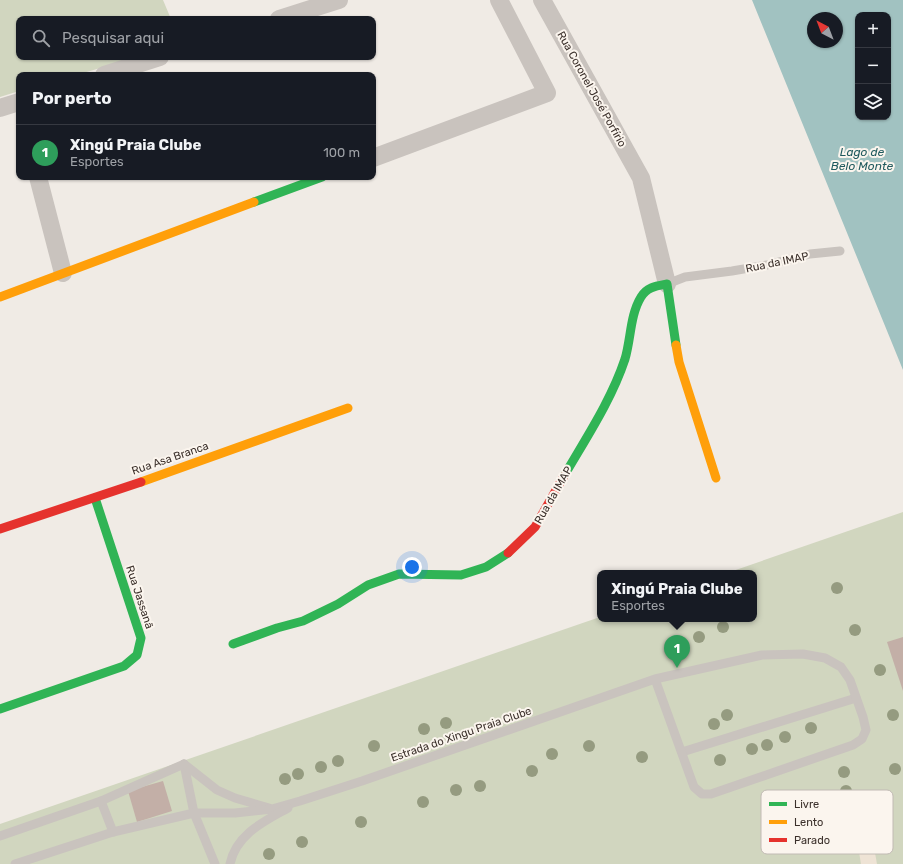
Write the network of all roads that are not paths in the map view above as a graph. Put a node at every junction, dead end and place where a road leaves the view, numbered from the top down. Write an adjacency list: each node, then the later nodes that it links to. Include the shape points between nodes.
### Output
1 (339, 0): 4 (street)
2 (499, 0): 9 (street, via 547,93)
3 (542, 0): 14 (street, Rua Coronel José Porfírio, via 641,178)
4 (288, 16)
5 (151, 60): 6 (street)
6 (113, 72)
7 (16, 105): 8 (street)
8 (0, 108)
9 (376, 157)
10 (39, 180): 13 (street)
11 (314, 180): 13 (street)
12 (840, 251): 14 (lane, Rua da IMAP, via 684,277)
13 (63, 273): 15 (street)
14 (667, 284): 17 (street, via 679,362); 20 (street, Rua da IMAP, via 650,287 641,297 625,358 612,392 535,527 511,551 486,567 461,575 399,574 368,585 338,604 303,621)
15 (0, 297)
16 (348, 408): 18 (street, Rua Asa Branca)
17 (716, 478)
18 (95, 498): 19 (street, Rua Asa Branca); 23 (street, Rua Jassanã, via 141,638 137,655 124,666)
19 (0, 529)
20 (233, 644)
21 (656, 679): 22 (lane, Estrada do Xingu Praia Clube, via 762,655 803,654 825,658 841,667 850,680); 24 (lane, Estrada do Xingu Praia Clube); 27 (lane, Estrada do Xingu Praia Clube)
22 (856, 698): 24 (lane); 24 (lane, Estrada do Xingu Praia Clube, via 866,730 862,739 853,745 711,794 702,794 694,787)
23 (0, 709)
24 (682, 752)
25 (184, 764): 26 (lane); 28 (lane, via 217,790); 29 (lane)
26 (101, 801): 30 (lane); 31 (lane)
27 (300, 801): 28 (lane, Estrada do Xingu Praia Clube); 34 (lane, via 252,828 238,844)
28 (272, 809): 29 (lane, Estrada do Xingu Praia Clube, via 236,813)
29 (194, 813): 30 (lane, Estrada do Xingu Praia Clube); 33 (lane)
30 (112, 832): 32 (lane, Estrada do Xingu Praia Clube)
31 (0, 836)
32 (15, 864)
33 (215, 864)
34 (230, 864)

